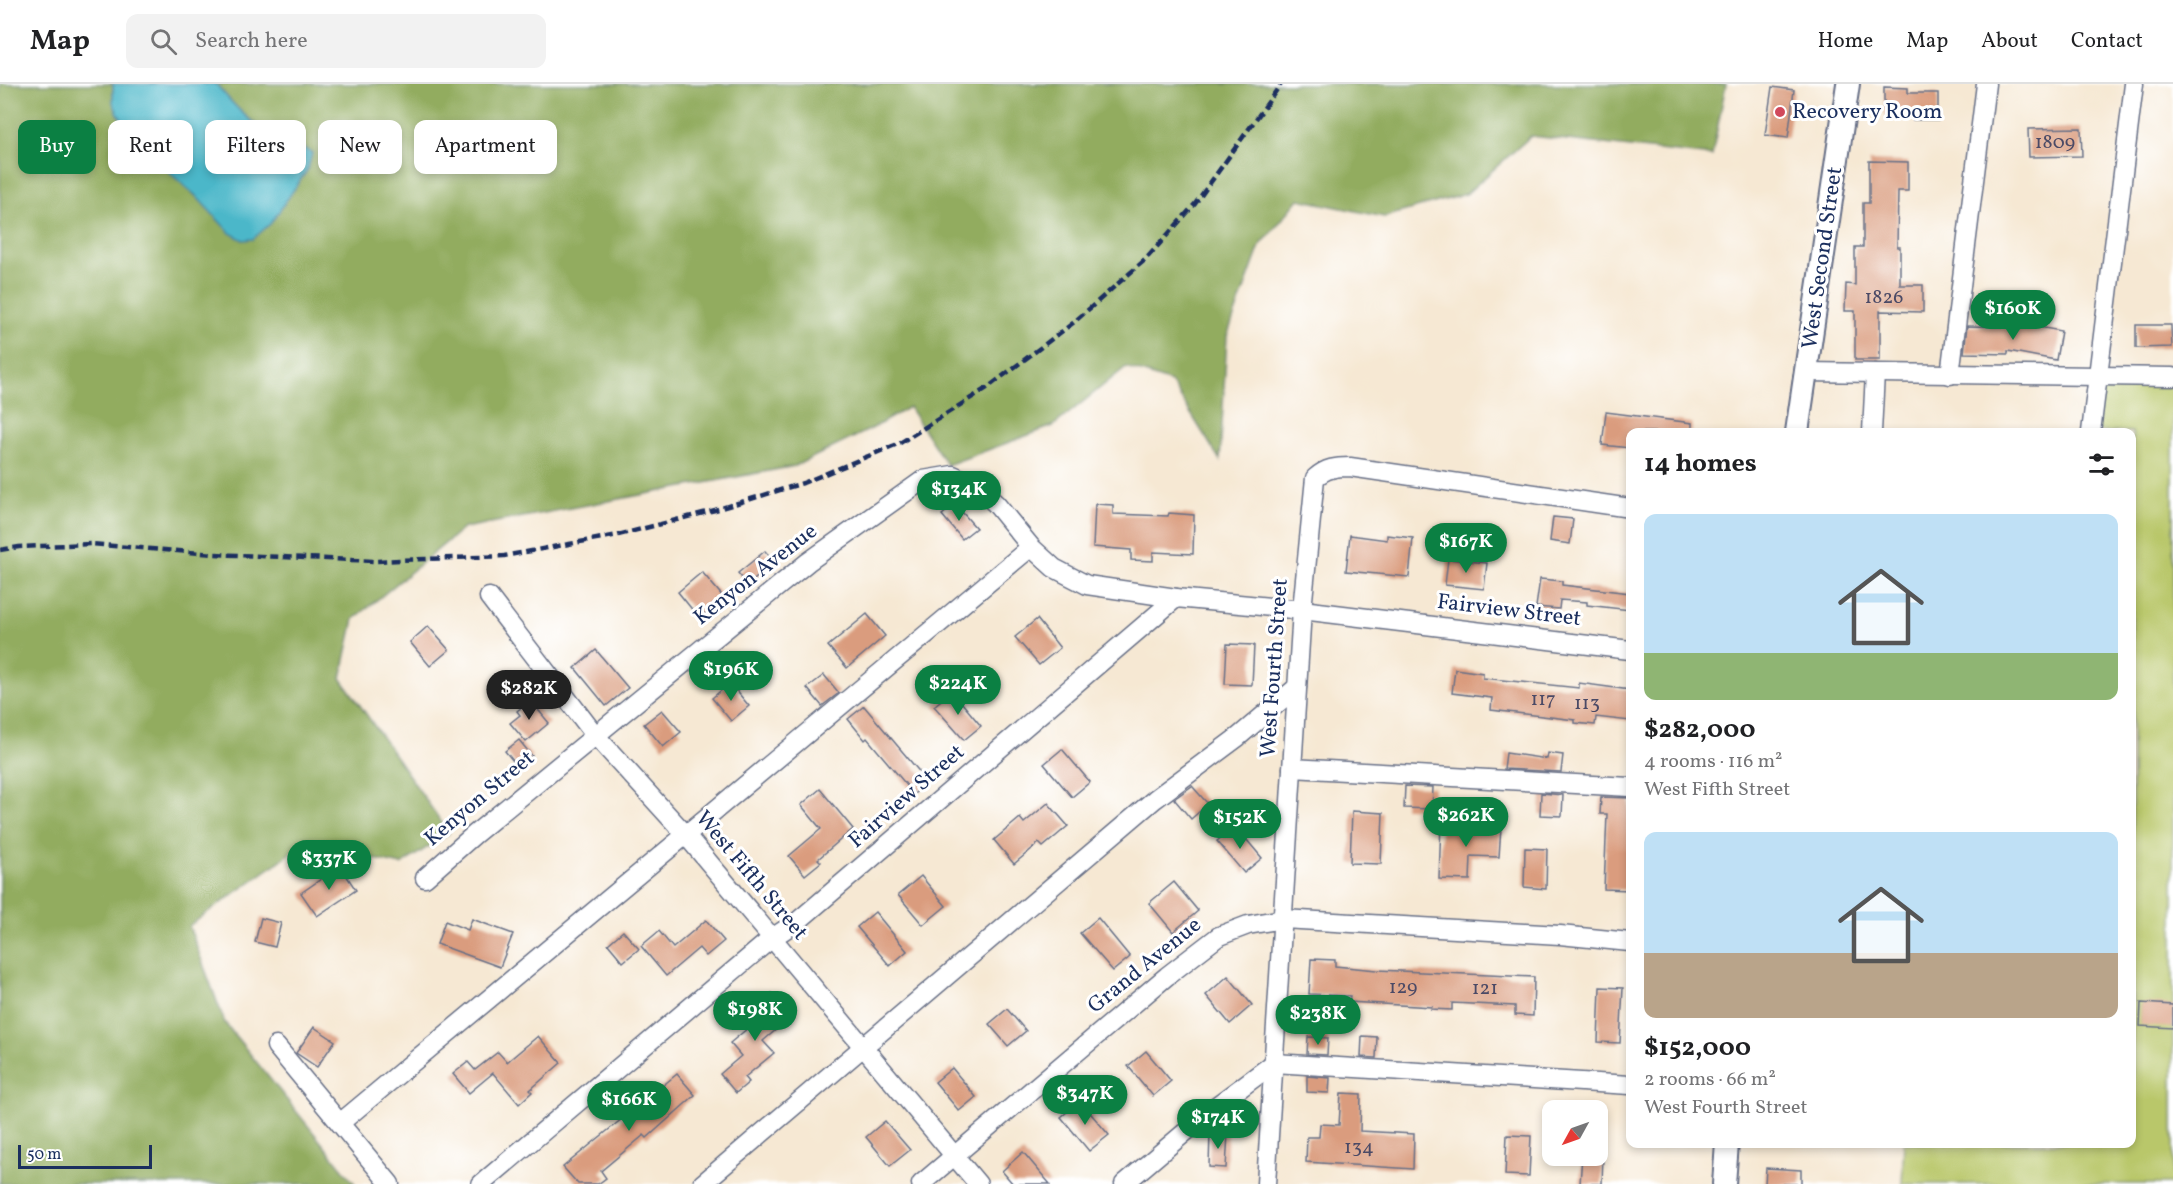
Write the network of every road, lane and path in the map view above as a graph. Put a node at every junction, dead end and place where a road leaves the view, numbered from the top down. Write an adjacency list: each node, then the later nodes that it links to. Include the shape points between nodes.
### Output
1 (1848, 84): 4 (main road, West Second Street)
2 (1986, 84): 6 (street)
3 (2134, 84): 7 (street)
4 (1806, 372): 5 (street); 9 (main road, West Second Street)
5 (1875, 374): 6 (street); 10 (street)
6 (1950, 375): 7 (street)
7 (2098, 377): 8 (street); 11 (street)
8 (2173, 377)
9 (1798, 428)
10 (1872, 428)
11 (2092, 428)
12 (1626, 507): 16 (street, West Fourth Street, via 1350,467 1324,470 1315,478)
13 (1031, 548): 15 (street, via 1054,568 1087,585); 19 (street, Kenyon Avenue, via 996,504 975,485 953,475 923,480 808,562); 22 (street)
14 (489, 597): 19 (street, West Fifth Street)
15 (1176, 598): 16 (street, Fairview Street); 25 (street, Fairview Street, via 798,921)
16 (1302, 610): 17 (street, Fairview Street); 18 (street, West Fourth Street)
17 (1626, 650)
18 (1297, 687): 20 (street, West Fourth Street); 28 (street, via 1155,799)
19 (595, 735): 22 (street, West Fifth Street); 23 (street, Kenyon Street)
20 (1292, 768): 21 (street); 24 (street, West Fourth Street)
21 (1626, 787)
22 (685, 834): 25 (street, West Fifth Street); 31 (street)
23 (425, 878)
24 (1283, 920): 26 (street, Grand Avenue); 29 (street, West Fourth Street); 33 (street, Grand Avenue, via 1248,925 1219,936)
25 (772, 938): 28 (street, West Fifth Street); 35 (street, Fairview Street)
26 (1626, 942)
27 (276, 1046): 31 (street)
28 (862, 1046): 33 (street, West Fifth Street); 36 (street)
29 (1274, 1063): 30 (street); 39 (street); 40 (street, West Fourth Street)
30 (1626, 1085)
31 (340, 1123): 34 (street)
32 (1727, 1148): 41 (main road)
33 (954, 1156): 37 (street, Grand Avenue); 38 (street, West Fifth Street)
34 (390, 1184)
35 (481, 1184)
36 (702, 1184)
37 (921, 1184)
38 (978, 1184)
39 (1124, 1184)
40 (1266, 1184)
41 (1724, 1184)

